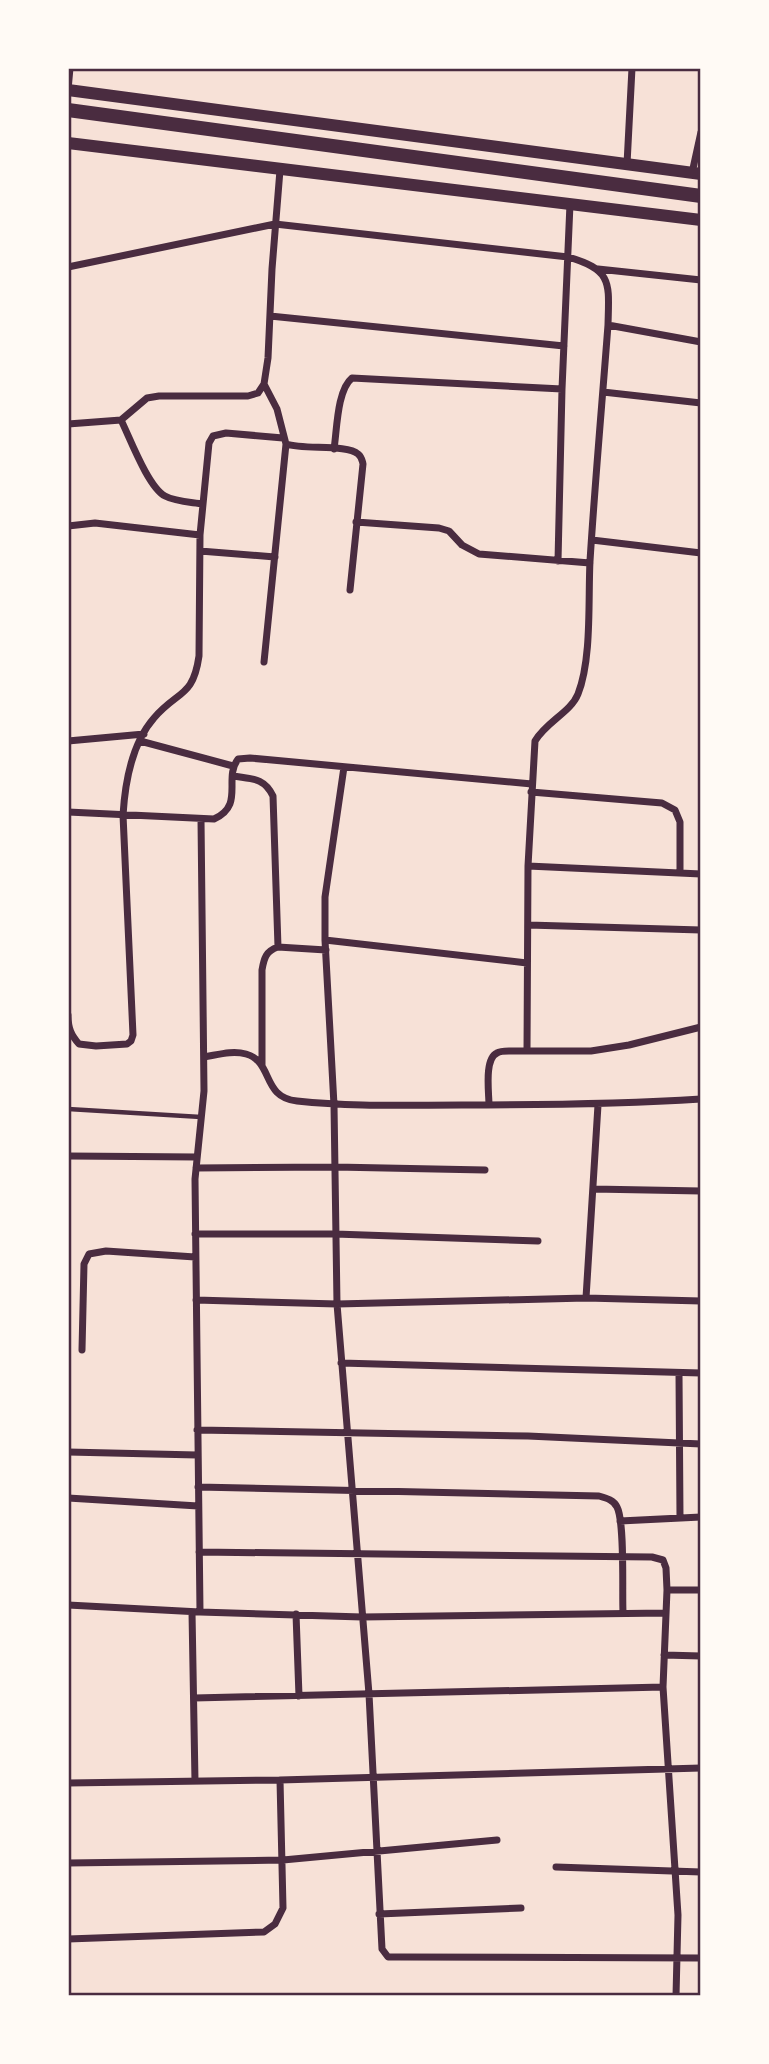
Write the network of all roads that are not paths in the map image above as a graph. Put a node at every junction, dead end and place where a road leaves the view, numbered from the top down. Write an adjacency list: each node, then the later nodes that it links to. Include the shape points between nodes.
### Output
1 (70, 68): 3 (street)
2 (632, 68): 7 (street)
3 (68, 90): 7 (main road)
4 (68, 110): 10 (highway)
5 (701, 132): 9 (street)
6 (68, 143): 8 (main road)
7 (626, 164): 9 (main road)
8 (280, 170): 11 (main road); 13 (street)
9 (696, 173)
10 (701, 196)
11 (570, 204): 12 (main road); 14 (street)
12 (701, 220)
13 (275, 224): 14 (street); 15 (street); 18 (street)
14 (568, 257): 16 (street); 21 (street)
15 (68, 267)
16 (598, 269): 17 (street); 19 (street, via 609,291)
17 (701, 281)
18 (271, 316): 21 (street); 22 (street)
19 (608, 325): 20 (street); 24 (street)
20 (701, 342)
21 (564, 346): 23 (street)
22 (264, 384): 26 (street, via 258,393 248,396 147,398); 28 (street, via 281,417)
23 (562, 389): 29 (street, via 352,378 342,392); 38 (street)
24 (603, 392): 25 (street); 34 (street)
25 (701, 403)
26 (121, 420): 27 (street); 30 (street, via 161,494)
27 (68, 424)
28 (285, 441): 29 (street, via 295,447); 30 (street, via 226,433 213,436); 37 (street)
29 (334, 449): 31 (street, via 361,456)
30 (203, 504): 33 (street)
31 (356, 522): 38 (street, via 439,528 479,554); 40 (street)
32 (68, 526): 33 (street, via 95,523)
33 (200, 535): 35 (street)
34 (592, 540): 36 (street); 39 (street)
35 (200, 551): 37 (street); 42 (street, via 196,673 190,688 158,714)
36 (701, 553)
37 (275, 557): 41 (street)
38 (558, 561): 39 (street)
39 (590, 563): 47 (street, via 585,658 578,695 535,741)
40 (350, 590)
41 (264, 662)
42 (142, 738): 43 (street); 44 (street); 49 (street, via 125,788)
43 (68, 741)
44 (233, 765): 45 (street, via 238,759 250,758); 46 (street)
45 (344, 766): 47 (street); 56 (street, via 326,897)
46 (233, 776): 50 (street, via 230,807 224,815); 57 (street, via 260,780 272,796)
47 (532, 788): 51 (street); 52 (street, via 662,803 675,810 680,822)
48 (68, 812): 49 (street)
49 (123, 815): 50 (street); 60 (street, via 131,1041 79,1044)
50 (201, 819): 63 (street)
51 (528, 866): 52 (street); 54 (street)
52 (680, 873): 53 (street)
53 (701, 874)
54 (528, 925): 55 (street); 59 (street)
55 (701, 930)
56 (325, 940): 58 (street); 59 (street)
57 (278, 947): 58 (street); 64 (street, via 264,958 262,970)
58 (326, 950): 66 (street)
59 (527, 963): 62 (street)
60 (68, 1016)
61 (701, 1027): 62 (street, via 611,1049)
62 (527, 1051): 67 (street, via 496,1053 490,1059)
63 (204, 1057): 64 (street, via 244,1053); 70 (street)
64 (261, 1065): 66 (street, via 278,1095 287,1100)
65 (701, 1099): 68 (street)
66 (334, 1105): 67 (street); 73 (street)
67 (489, 1105): 68 (street)
68 (598, 1105): 76 (street)
69 (68, 1109): 70 (lane)
70 (202, 1116): 72 (street)
71 (68, 1156): 72 (street)
72 (197, 1157): 74 (street)
73 (335, 1167): 74 (street); 75 (street); 79 (street)
74 (196, 1168): 78 (street)
75 (485, 1170)
76 (593, 1189): 77 (street); 82 (street)
77 (701, 1191)
78 (195, 1234): 79 (street); 81 (street)
79 (335, 1234): 80 (street); 85 (street)
80 (538, 1241)
81 (195, 1257): 83 (street); 86 (street, via 89,1254 84,1264)
82 (586, 1298): 84 (street); 85 (street)
83 (196, 1300): 85 (street); 90 (street)
84 (701, 1301)
85 (337, 1304): 87 (street)
86 (82, 1350)
87 (341, 1363): 88 (street); 91 (street)
88 (679, 1373): 89 (street); 92 (street)
89 (701, 1373)
90 (197, 1430): 91 (street); 95 (street)
91 (348, 1431): 92 (street); 97 (street)
92 (679, 1444): 93 (street); 101 (street)
93 (701, 1444)
94 (68, 1452): 95 (street)
95 (197, 1455): 96 (street)
96 (198, 1487): 97 (street); 99 (street)
97 (352, 1491): 102 (street, via 599,1496 612,1500); 104 (street)
98 (68, 1498): 99 (street)
99 (198, 1506): 103 (street)
100 (701, 1517): 101 (street)
101 (680, 1518): 102 (street)
102 (620, 1521): 105 (street)
103 (199, 1552): 104 (street); 109 (street)
104 (357, 1553): 105 (street); 113 (street)
105 (622, 1557): 106 (street, via 663,1560); 110 (street)
106 (667, 1590): 107 (street); 111 (street)
107 (701, 1590)
108 (68, 1605): 109 (street)
109 (196, 1612): 112 (street); 119 (street)
110 (623, 1612): 111 (street); 113 (street)
111 (666, 1613): 114 (street)
112 (296, 1614): 113 (street); 118 (street)
113 (362, 1617): 117 (street)
114 (664, 1656): 115 (street); 116 (street)
115 (701, 1656)
116 (663, 1687): 117 (street); 120 (street)
117 (369, 1694): 118 (street); 122 (street)
118 (299, 1696): 119 (street)
119 (194, 1698): 124 (street)
120 (667, 1769): 121 (street); 122 (street); 131 (street)
121 (701, 1769)
122 (374, 1778): 123 (street); 127 (street)
123 (281, 1780): 124 (street); 128 (street)
124 (195, 1781): 125 (street)
125 (68, 1783)
126 (497, 1840): 127 (street)
127 (378, 1853): 128 (street); 134 (street)
128 (284, 1860): 129 (street); 135 (street, via 284,1908 264,1932)
129 (68, 1863)
130 (556, 1867): 131 (street)
131 (676, 1871): 132 (street); 136 (street)
132 (701, 1872)
133 (522, 1908): 134 (street)
134 (379, 1914): 136 (street, via 382,1949 388,1956)
135 (68, 1939)
136 (677, 1958): 137 (street); 138 (street)
137 (701, 1958)
138 (676, 1996)

